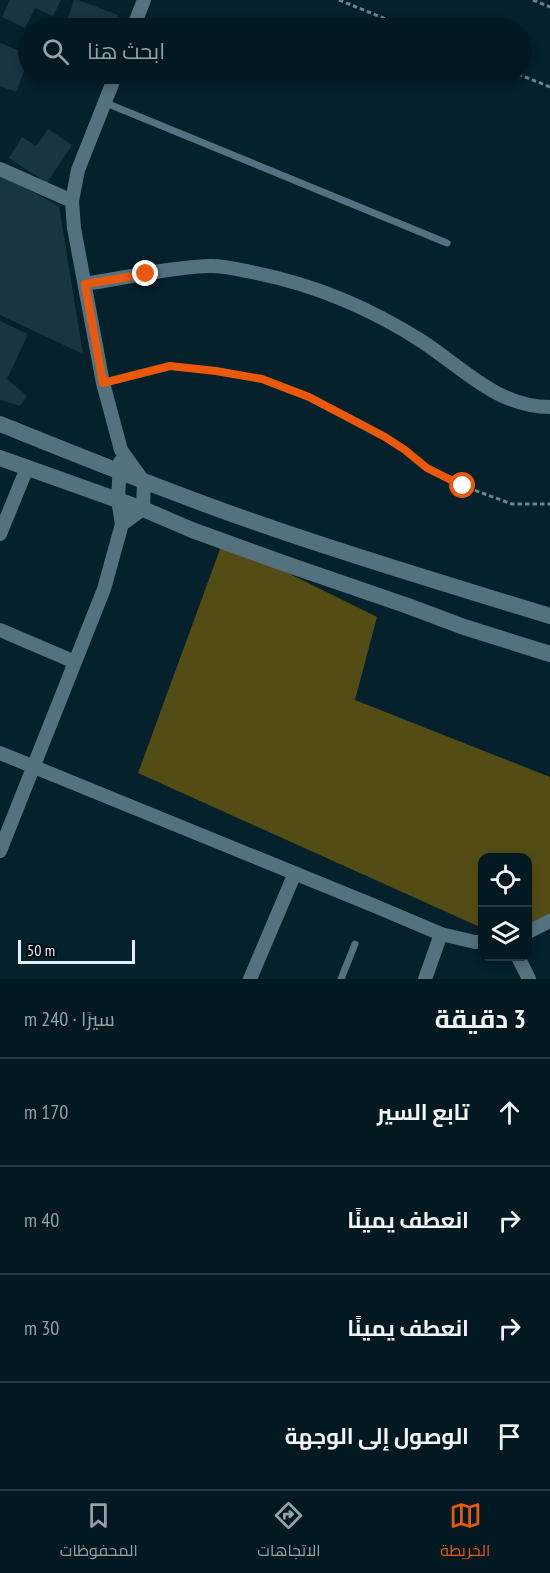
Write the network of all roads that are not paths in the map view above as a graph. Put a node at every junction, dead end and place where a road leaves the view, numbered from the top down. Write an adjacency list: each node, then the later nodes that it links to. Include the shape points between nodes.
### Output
1 (141, 1): 2 (street)
2 (136, 18)
3 (113, 84): 4 (street)
4 (106, 103): 6 (street, via 78,170); 7 (lane)
5 (0, 169): 6 (street)
6 (72, 201): 8 (street)
7 (447, 243)
8 (85, 284): 9 (street, via 212,266 275,277 349,302 389,322 508,399); 11 (street, via 103,383)
9 (550, 407)
10 (0, 424): 14 (street)
11 (121, 450): 14 (street); 15 (street)
12 (0, 458): 13 (street)
13 (27, 468): 16 (street); 19 (street)
14 (118, 472): 15 (street); 16 (street)
15 (144, 482): 17 (street); 20 (street, via 247,520)
16 (118, 501): 17 (street); 18 (street)
17 (143, 509): 18 (street); 22 (street, via 286,564)
18 (122, 524): 23 (street, via 104,589)
19 (0, 534)
20 (550, 616)
21 (0, 630): 23 (street)
22 (550, 654)
23 (75, 662): 25 (street)
24 (0, 753): 25 (street)
25 (34, 766): 26 (street); 27 (street)
26 (0, 851)
27 (295, 873): 30 (street); 34 (street)
28 (550, 921): 29 (street)
29 (532, 930)
30 (441, 934): 31 (street); 36 (street)
31 (478, 941)
32 (355, 944): 35 (lane)
33 (520, 961): 37 (street)
34 (250, 979)
35 (341, 979)
36 (425, 979)
37 (529, 979)

